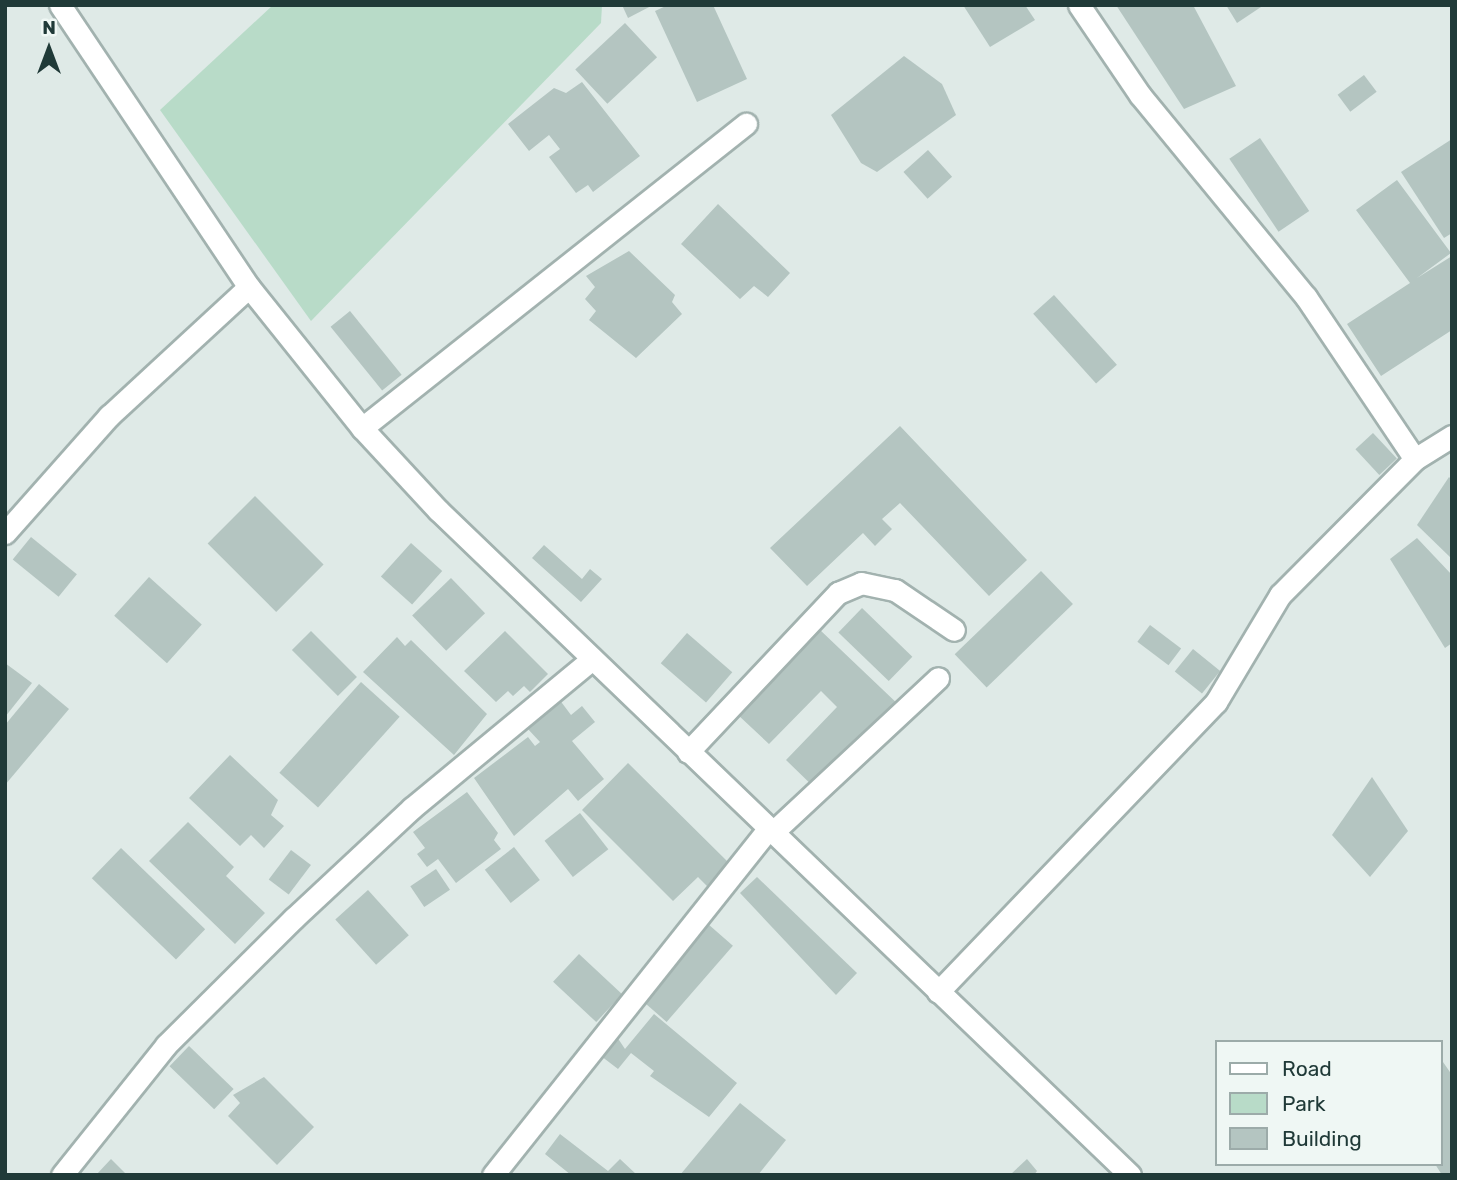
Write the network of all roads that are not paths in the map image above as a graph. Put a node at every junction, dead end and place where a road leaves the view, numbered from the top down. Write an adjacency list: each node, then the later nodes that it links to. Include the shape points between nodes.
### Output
1 (60, 5): 4 (street)
2 (1079, 5): 7 (street, via 1140,95 1306,297)
3 (746, 124): 5 (street)
4 (249, 288): 5 (street); 8 (street, via 109,415)
5 (362, 428): 10 (street)
6 (1452, 436): 7 (street)
7 (1415, 459): 14 (street, via 1280,595 1216,702)
8 (5, 533)
9 (954, 630): 12 (street, via 895,590 861,583 838,593)
10 (592, 659): 12 (street); 16 (street, via 412,808 294,918 166,1045)
11 (938, 678): 13 (street)
12 (688, 752): 13 (street)
13 (770, 831): 14 (street); 17 (street)
14 (938, 992): 15 (street)
15 (1126, 1173)
16 (62, 1175)
17 (493, 1175)

